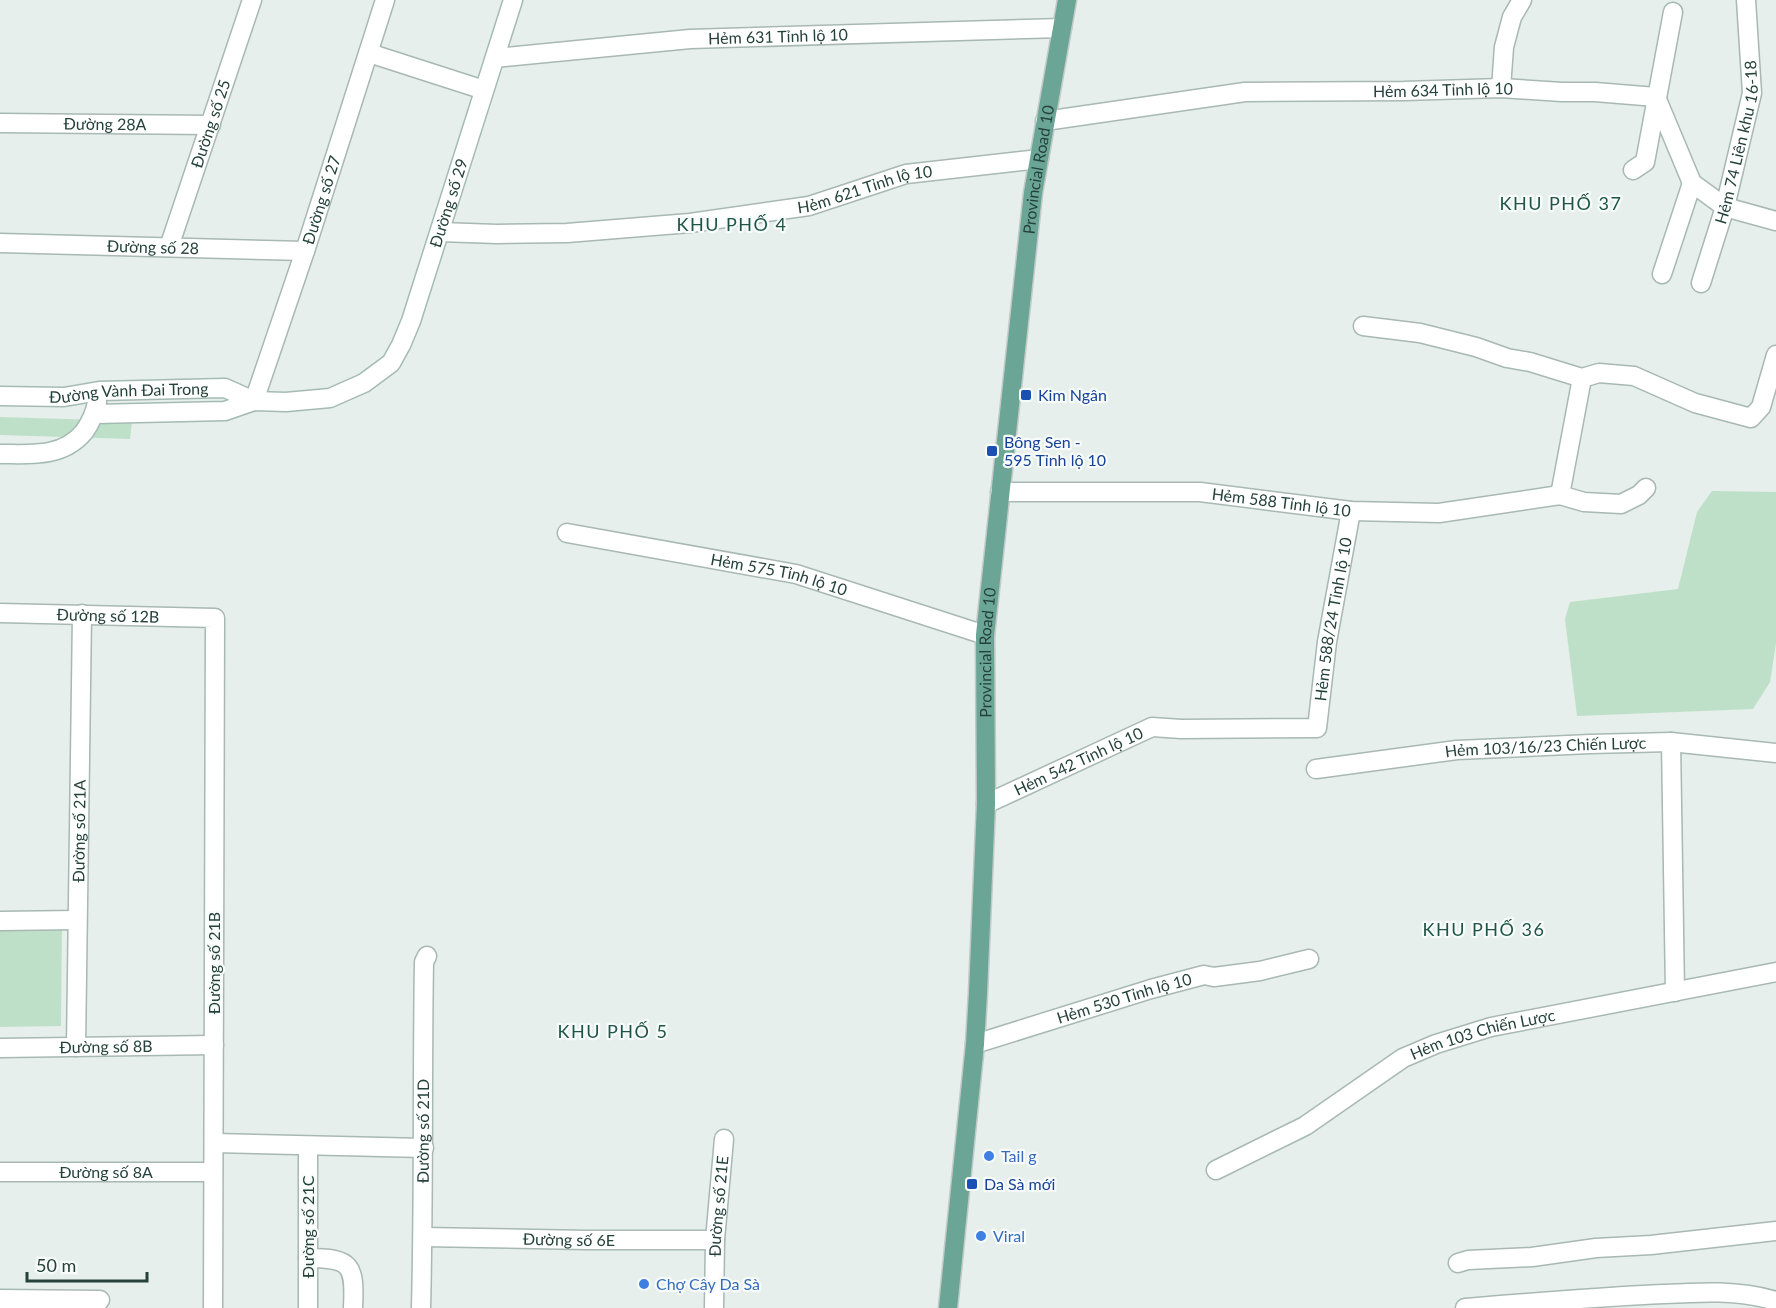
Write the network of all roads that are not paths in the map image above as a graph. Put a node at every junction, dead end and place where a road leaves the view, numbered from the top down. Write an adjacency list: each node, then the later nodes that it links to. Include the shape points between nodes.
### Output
1 (252, 0): 16 (street, Đường số 25)
2 (385, 0): 9 (street, Đường số 27)
3 (513, 0): 10 (street, Đường số 29)
4 (1067, 0): 8 (main road, Provincial Road 10)
5 (1522, 0): 11 (street, via 1512,17 1504,47)
6 (1746, 0): 20 (street, Hẻm 74 Liên khu 16-18, via 1752,93)
7 (1673, 12): 13 (street)
8 (1062, 28): 10 (street, Hẻm 631 Tỉnh lộ 10, via 690,39); 14 (main road, Provincial Road 10)
9 (369, 52): 12 (street); 25 (street, Đường số 27)
10 (495, 58): 12 (street, Đường số 29)
11 (1501, 88): 13 (street, Hẻm 634 Tỉnh lộ 10); 14 (street, Hẻm 634 Tỉnh lộ 10, via 1245,92)
12 (484, 90): 22 (street, Đường số 29)
13 (1656, 97): 18 (street, via 1645,162); 19 (street)
14 (1045, 121): 17 (main road, Provincial Road 10)
15 (0, 123): 16 (street, Đường 28A)
16 (211, 125): 24 (street, Đường số 25)
17 (1039, 159): 22 (street, Hẻm 621 Tỉnh lộ 10, via 906,174 809,206 690,223 567,233); 38 (main road, Provincial Road 10)
18 (1633, 170)
19 (1692, 183): 20 (street); 26 (street)
20 (1725, 207): 21 (street); 27 (street, Hẻm 74 Liên khu 16-18)
21 (1776, 220)
22 (441, 232): 31 (street, Đường số 29, via 396,356)
23 (0, 243): 24 (street, Đường số 28)
24 (169, 247): 25 (street, Đường số 28)
25 (306, 251): 34 (street, Đường số 27)
26 (1662, 274)
27 (1701, 283)
28 (1363, 326): 30 (street, via 1420,333)
29 (1776, 355): 30 (street, via 1761,407 1751,418 1695,403 1634,376 1599,374)
30 (1582, 378): 39 (street)
31 (358, 386): 34 (street, Đường Vành Đai Trong, via 324,399)
32 (99, 391): 33 (street, Đường Vành Đai Trong, via 64,397); 34 (street, Đường Vành Đai Trong, via 225,388); 35 (street)
33 (0, 396)
34 (254, 401): 35 (street, Đường Vành Đai Trong, via 225,411)
35 (95, 414): 36 (street, Đường Vành Đai Trong, via 79,438 62,449 38,454)
36 (0, 454)
37 (1646, 489): 39 (street, via 1621,504 1584,502)
38 (1000, 492): 40 (street, Hẻm 588 Tỉnh lộ 10, via 1200,492); 45 (main road, Provincial Road 10)
39 (1560, 495): 40 (street, Hẻm 588 Tỉnh lộ 10, via 1439,513)
40 (1351, 511): 46 (street, Hẻm 588/24 Tỉnh lộ 10, via 1327,642)
41 (567, 533): 45 (street, Hẻm 575 Tỉnh lộ 10, via 796,574)
42 (0, 613): 43 (street, Đường số 12B)
43 (82, 614): 44 (street, Đường số 12B); 51 (street, Đường số 21A)
44 (215, 618): 58 (street, Đường số 21B)
45 (985, 635): 50 (main road, Provincial Road 10)
46 (1317, 728): 50 (street, Hẻm 542 Tỉnh lộ 10, via 1152,727)
47 (1671, 742): 48 (street, Hẻm 103/16/23 Chiến Lược); 49 (street, Hẻm 103/16/23 Chiến Lược, via 1457,750); 56 (street)
48 (1776, 753)
49 (1316, 769)
50 (986, 804): 57 (main road, Provincial Road 10)
51 (77, 920): 52 (street); 59 (street, Đường số 21A)
52 (0, 921)
53 (426, 956): 64 (street, Đường số 21D)
54 (1310, 959): 57 (street, Hẻm 530 Tỉnh lộ 10, via 1260,971 1204,975)
55 (1776, 972): 56 (street, Hẻm 103 Chiến Lược)
56 (1675, 992): 65 (street, Hẻm 103 Chiến Lược, via 1491,1027 1436,1044 1403,1058 1305,1126)
57 (975, 1044): 81 (main road, Provincial Road 10)
58 (214, 1045): 59 (street, Đường số 8B); 62 (street, Đường số 21B)
59 (76, 1047): 60 (street, Đường số 8B)
60 (0, 1048)
61 (724, 1139): 70 (street, Đường số 21E)
62 (214, 1143): 63 (street); 67 (street, Đường số 21B)
63 (308, 1147): 64 (street); 71 (street, Đường số 21C)
64 (424, 1148): 69 (street, Đường số 21D)
65 (1216, 1170)
66 (0, 1172): 67 (street, Đường số 8A)
67 (213, 1172): 76 (street, Đường số 21B)
68 (1776, 1231): 72 (street)
69 (423, 1237): 70 (street, Đường số 6E); 79 (street, Đường số 21D)
70 (715, 1240): 80 (street, Đường số 21E)
71 (308, 1258): 77 (street, Đường số 21C); 78 (street, via 332,1258 347,1265 354,1279)
72 (1458, 1263)
73 (0, 1299): 74 (street)
74 (100, 1300)
75 (1776, 1302): 82 (street, via 1722,1291)
76 (213, 1308)
77 (308, 1308)
78 (353, 1308)
79 (421, 1308)
80 (714, 1308)
81 (948, 1308)
82 (1465, 1308)

